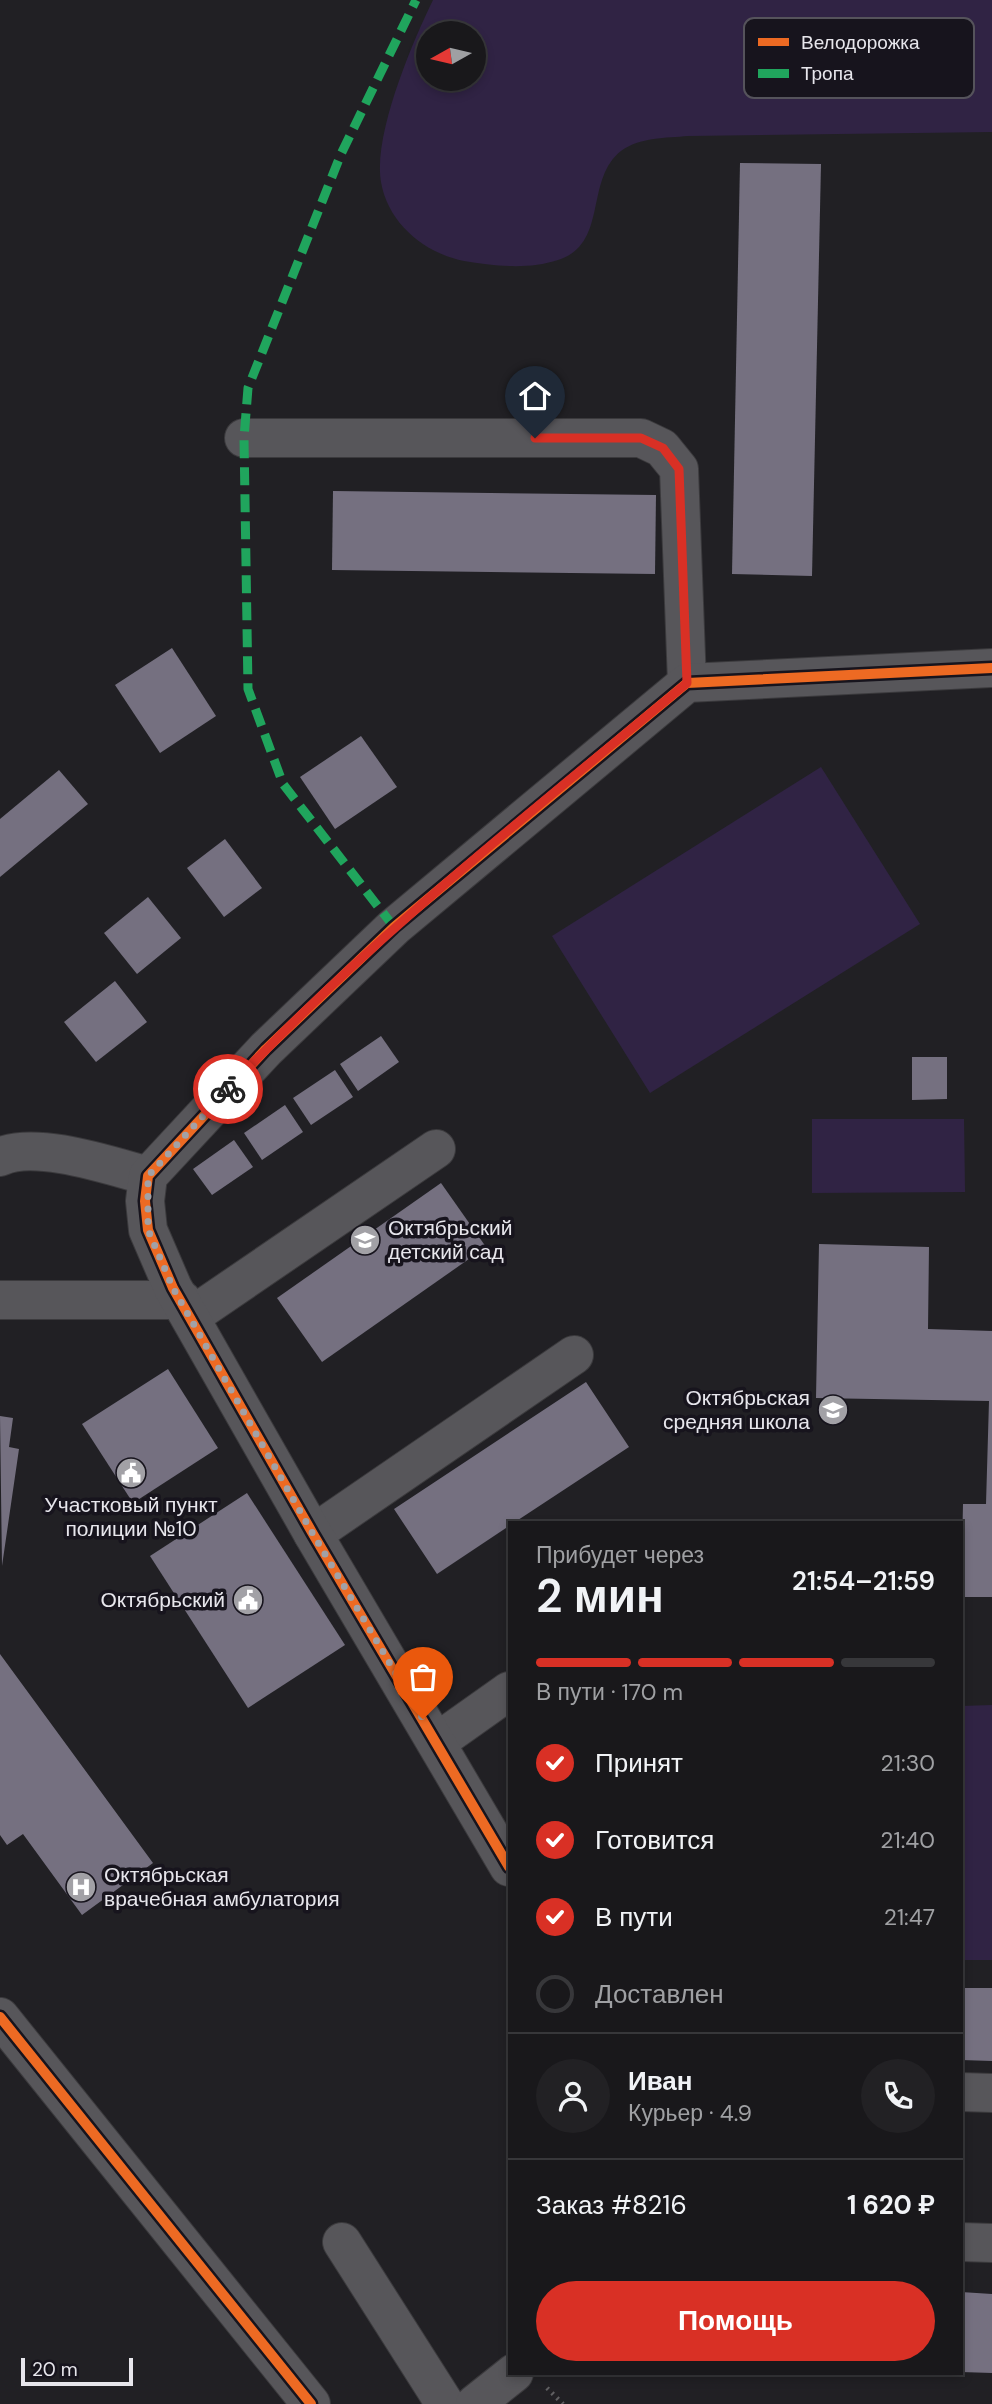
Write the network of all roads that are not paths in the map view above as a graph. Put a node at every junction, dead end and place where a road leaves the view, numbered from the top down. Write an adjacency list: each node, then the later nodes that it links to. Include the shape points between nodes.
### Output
1 (244, 438): 3 (street, via 641,438 663,448 679,469)
2 (992, 668): 3 (street)
3 (687, 683): 6 (street, via 394,927 266,1049)
4 (436, 1149): 8 (street)
5 (0, 1157): 6 (street, via 49,1152)
6 (148, 1176): 8 (street, via 148,1230)
7 (0, 1300): 8 (street)
8 (186, 1309): 10 (street)
9 (574, 1355): 10 (street)
10 (313, 1534): 12 (street)
11 (508, 1692): 12 (street)
12 (437, 1742): 13 (street)
13 (508, 1865)
14 (0, 2017): 21 (street)
15 (963, 2092): 16 (street)
16 (992, 2093)
17 (342, 2242): 22 (street)
18 (963, 2242): 19 (street)
19 (992, 2244)
20 (511, 2375): 23 (street)
21 (311, 2404)
22 (445, 2404)
23 (474, 2404)

